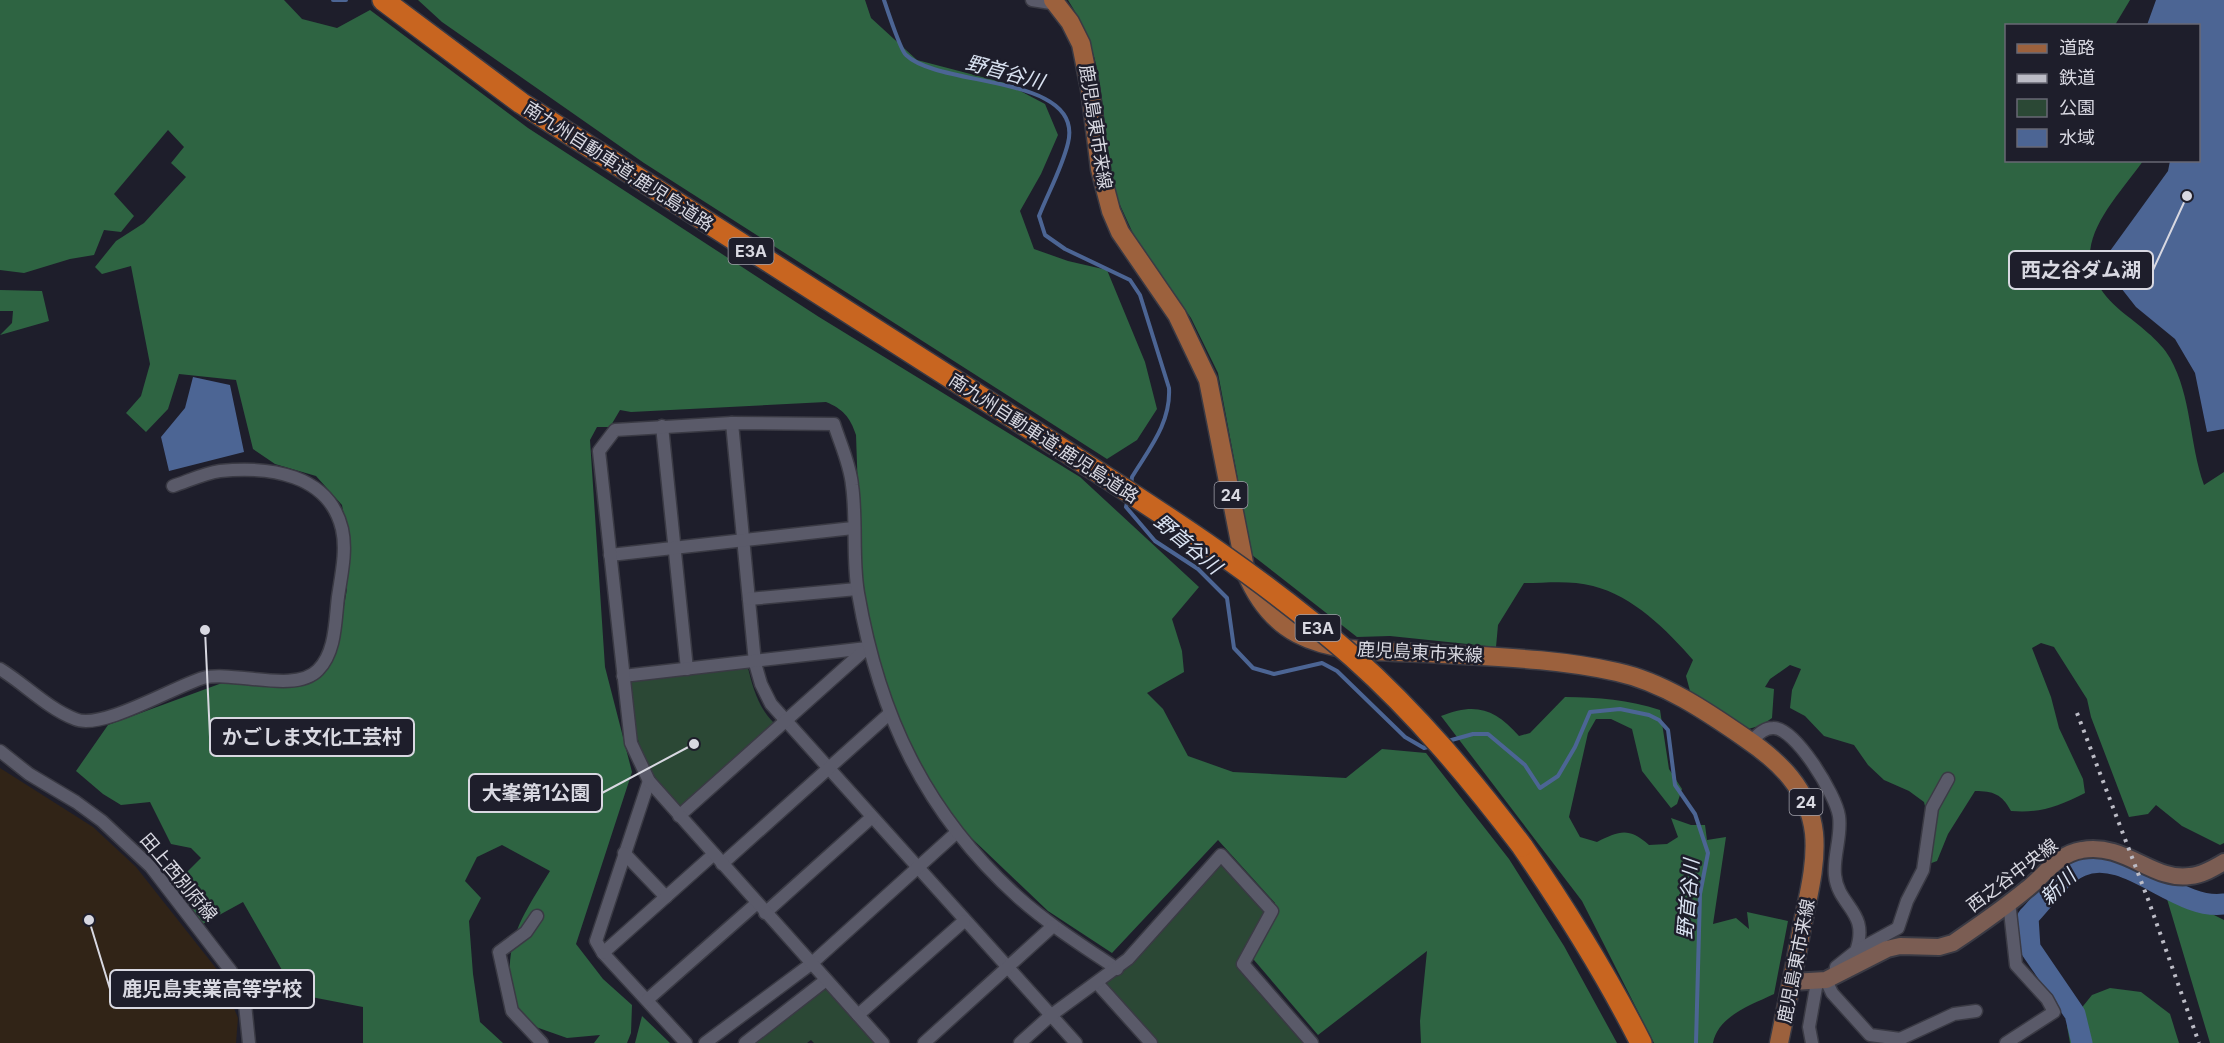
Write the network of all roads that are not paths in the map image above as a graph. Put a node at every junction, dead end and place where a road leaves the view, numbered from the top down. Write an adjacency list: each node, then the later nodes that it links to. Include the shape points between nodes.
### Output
1 (383, 0): 62 (highway, 南九州自動車道;鹿児島道路 / E3A, bridge, via 521,103 1183,527 1300,612 1354,658 1451,756 1570,915)
2 (1032, 0): 3 (street)
3 (1055, 2): 20 (main road, 鹿児島東市来線 / 24, via 1070,22 1084,56 1100,169 1111,211 1120,232 1177,315 1208,380 1246,573 1254,592 1279,621 1299,634 1345,648 1499,657 1617,672 1666,689)
4 (732, 423): 5 (street); 7 (street, via 834,423 852,484); 8 (street)
5 (662, 426): 9 (street); 10 (street, via 615,430 599,451)
6 (173, 486): 15 (street, via 219,471 275,470 315,486 333,505 344,546 332,645 318,671 299,680 204,678 99,720 78,721 54,709 27,685)
7 (853, 528): 8 (street); 11 (street)
8 (744, 540): 9 (street); 12 (street)
9 (674, 548): 10 (street); 16 (street)
10 (610, 555): 17 (street)
11 (857, 589): 12 (street); 13 (street)
12 (749, 599): 14 (street)
13 (867, 648): 14 (street); 18 (street); 19 (street)
14 (755, 663): 16 (street); 19 (street, via 766,694)
15 (0, 669)
16 (687, 669): 17 (street)
17 (623, 676): 24 (street, via 631,743)
18 (889, 714): 22 (street); 27 (street, via 933,801)
19 (784, 720): 22 (street); 25 (street)
20 (1750, 742): 38 (street, via 1764,730 1775,727 1785,732 1823,776 1836,800 1840,820 1835,874 1838,888 1858,917 1861,930); 45 (main road, 鹿児島東市来線 / 24, via 1772,758 1802,792 1814,834 1810,889)
21 (0, 751): 51 (street, 田上西別府線, via 102,821 151,867 231,971 245,1004)
22 (828, 769): 26 (street); 29 (street)
23 (1948, 779): 38 (street, via 1932,808 1923,870 1898,928)
24 (649, 781): 25 (street); 28 (street)
25 (680, 816): 29 (street)
26 (872, 817): 31 (street); 34 (street)
27 (956, 833): 31 (street); 37 (street, via 1018,897)
28 (624, 853): 32 (street); 39 (street, via 596,941)
29 (718, 859): 32 (street); 34 (street)
30 (2224, 862): 33 (street, 西之谷中央線, via 2182,877 2113,850 2081,850 2056,861)
31 (918, 869): 36 (street); 40 (street)
32 (666, 897): 39 (street)
33 (2009, 902): 43 (street, 西之谷中央線, via 1953,943 1887,949); 65 (street, via 2016,964 2054,1012)
34 (761, 908): 40 (street); 47 (street)
35 (537, 916): 52 (street, via 526,932 499,952 512,1011)
36 (964, 921): 41 (street); 49 (street)
37 (1053, 926): 41 (street); 42 (street)
38 (1856, 951): 43 (street)
39 (603, 953): 47 (street)
40 (811, 964): 44 (street); 54 (street)
41 (1007, 969): 50 (street); 57 (street)
42 (1117, 969): 46 (street); 61 (street, via 1221,855 1272,911 1243,963)
43 (1826, 979): 45 (street, 西之谷中央線); 48 (street, via 1832,993 1870,1035 1900,1039 1954,1014); 64 (street, via 1809,1027)
44 (825, 980): 49 (street); 55 (street)
45 (1792, 982): 63 (main road, 鹿児島東市来線 / 24)
46 (1097, 983): 50 (street); 60 (street)
47 (647, 1000): 53 (street)
48 (1976, 1011)
49 (858, 1015): 56 (street)
50 (1050, 1016): 58 (street); 59 (street)
51 (249, 1043)
52 (542, 1043)
53 (686, 1043)
54 (705, 1043)
55 (745, 1043)
56 (883, 1043)
57 (924, 1043)
58 (1020, 1043)
59 (1076, 1043)
60 (1151, 1043)
61 (1312, 1043)
62 (1641, 1043)
63 (1779, 1043)
64 (1812, 1043)
65 (2006, 1043)

